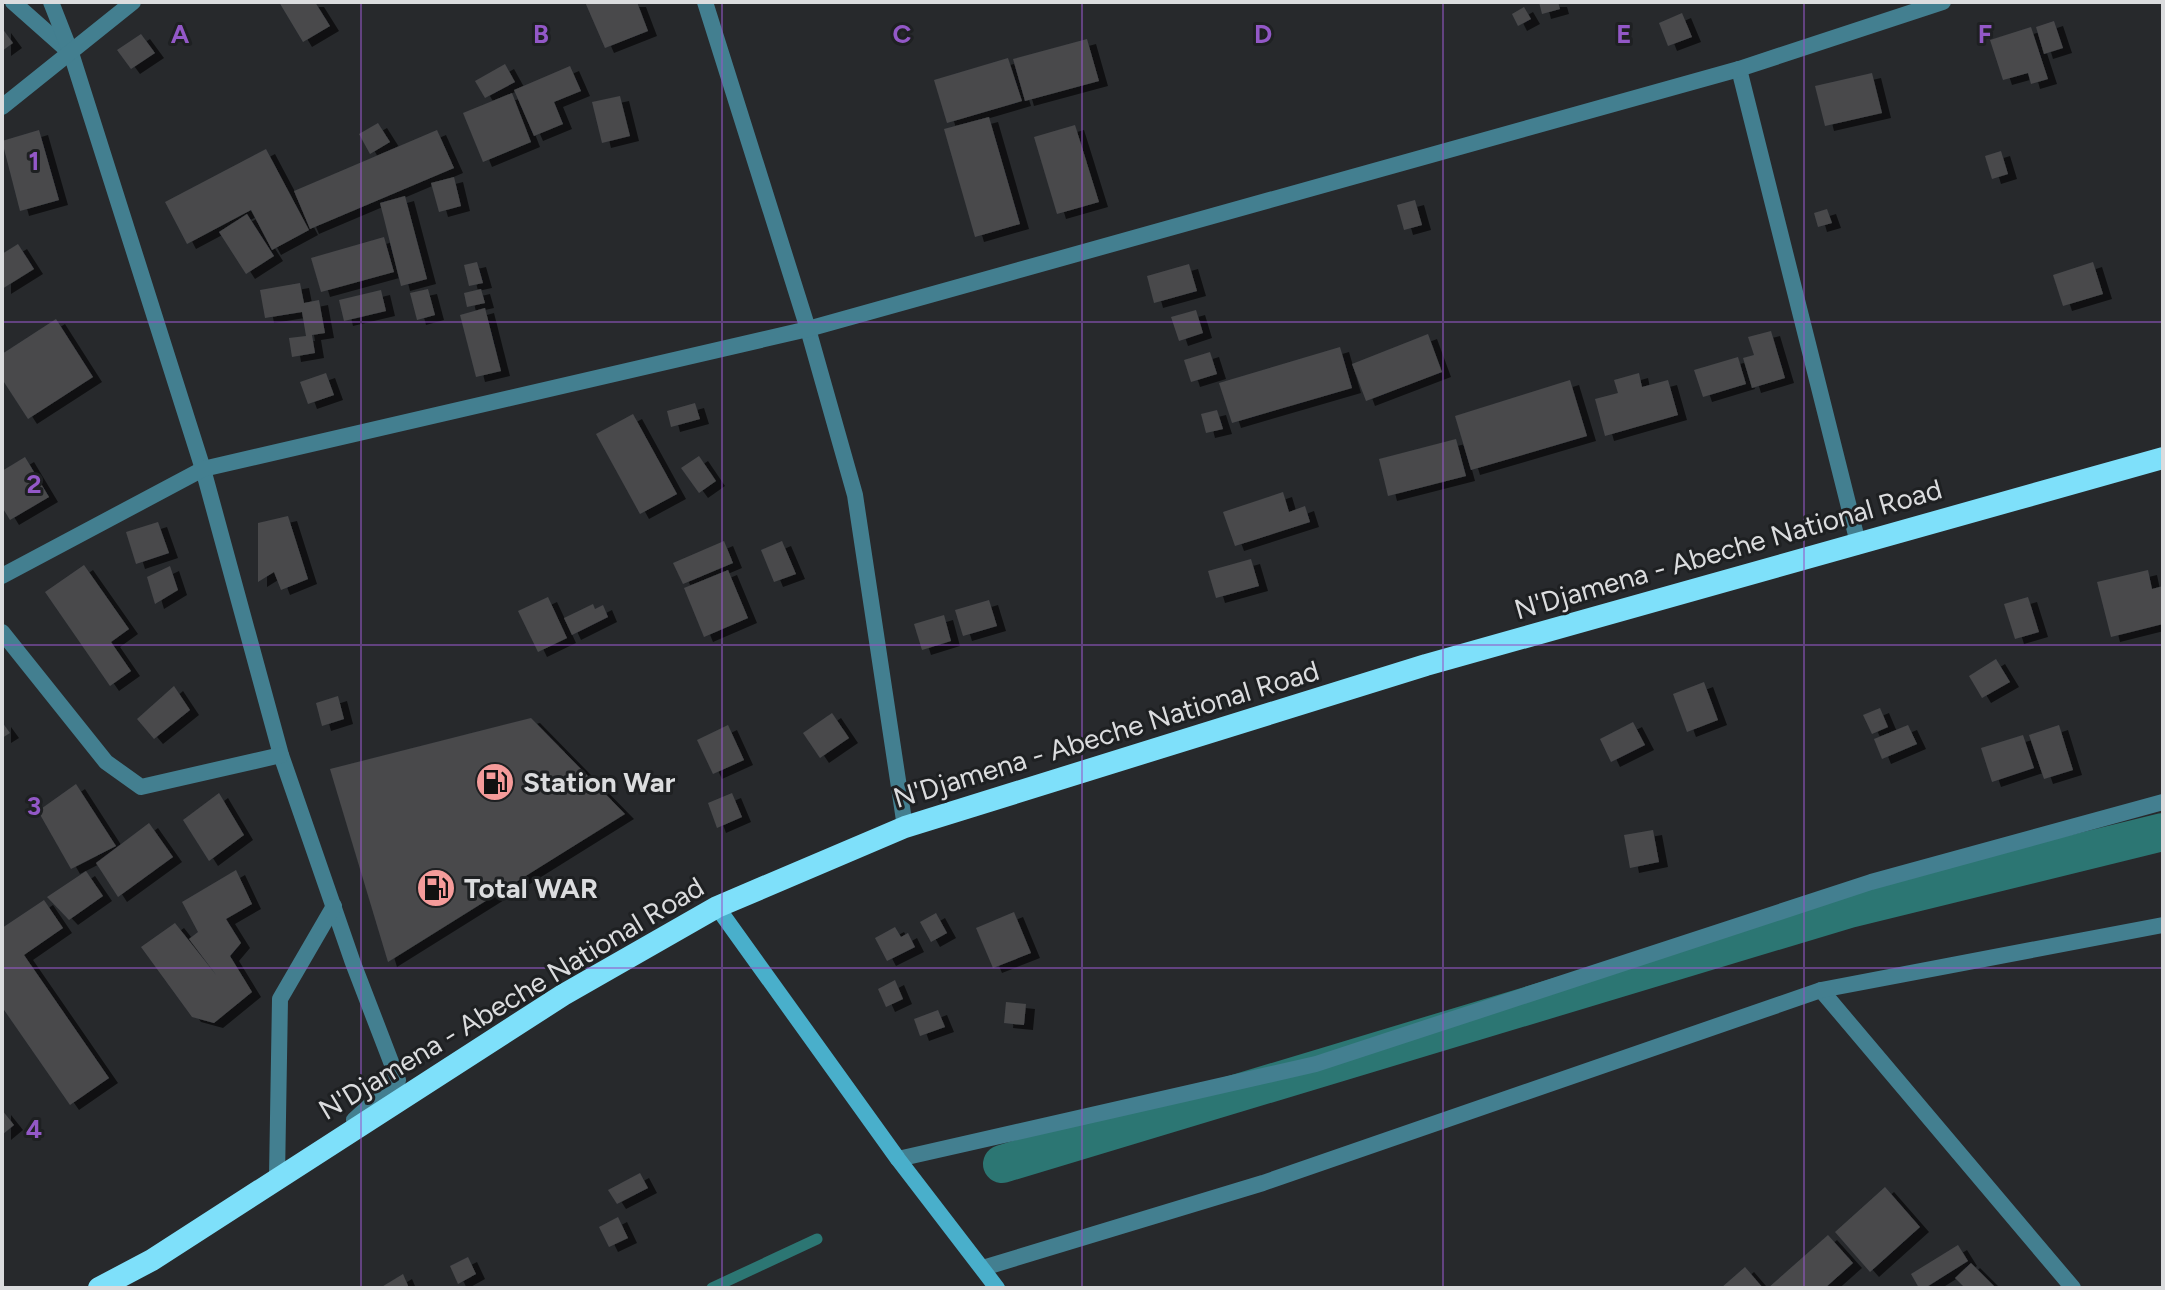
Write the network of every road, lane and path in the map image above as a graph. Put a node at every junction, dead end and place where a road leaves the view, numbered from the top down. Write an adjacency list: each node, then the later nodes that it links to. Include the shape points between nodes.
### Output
1 (13, 2): 6 (street)
2 (51, 2): 6 (street)
3 (133, 2): 6 (street)
4 (705, 2): 9 (street)
5 (1943, 2): 7 (street)
6 (71, 53): 8 (street); 11 (street)
7 (1739, 69): 9 (street); 12 (street)
8 (2, 107)
9 (808, 329): 11 (street); 17 (street, via 855,495)
10 (2163, 458): 12 (highway, N'Djamena - Abeche National Road)
11 (203, 469): 13 (street); 15 (street)
12 (1858, 543): 17 (highway, N'Djamena - Abeche National Road, via 1426,665)
13 (2, 576)
14 (2, 632): 15 (street, via 106,762 141,787)
15 (281, 755): 18 (street)
16 (2163, 802): 23 (street, via 1857,886 1316,1064)
17 (905, 827): 19 (highway, N'Djamena - Abeche National Road)
18 (334, 906): 22 (street, via 398,1080); 24 (street, via 280,999)
19 (717, 907): 22 (highway, N'Djamena - Abeche National Road, via 563,995); 23 (main road)
20 (2163, 925): 21 (street)
21 (1821, 990): 26 (street, via 1263,1183); 30 (street)
22 (330, 1143): 24 (highway, N'Djamena - Abeche National Road)
23 (898, 1159): 26 (main road)
24 (277, 1177): 25 (highway, N'Djamena - Abeche National Road)
25 (152, 1260): 27 (highway); 28 (highway)
26 (983, 1268): 29 (main road)
27 (99, 1288)
28 (122, 1288)
29 (997, 1288)
30 (2073, 1288)

